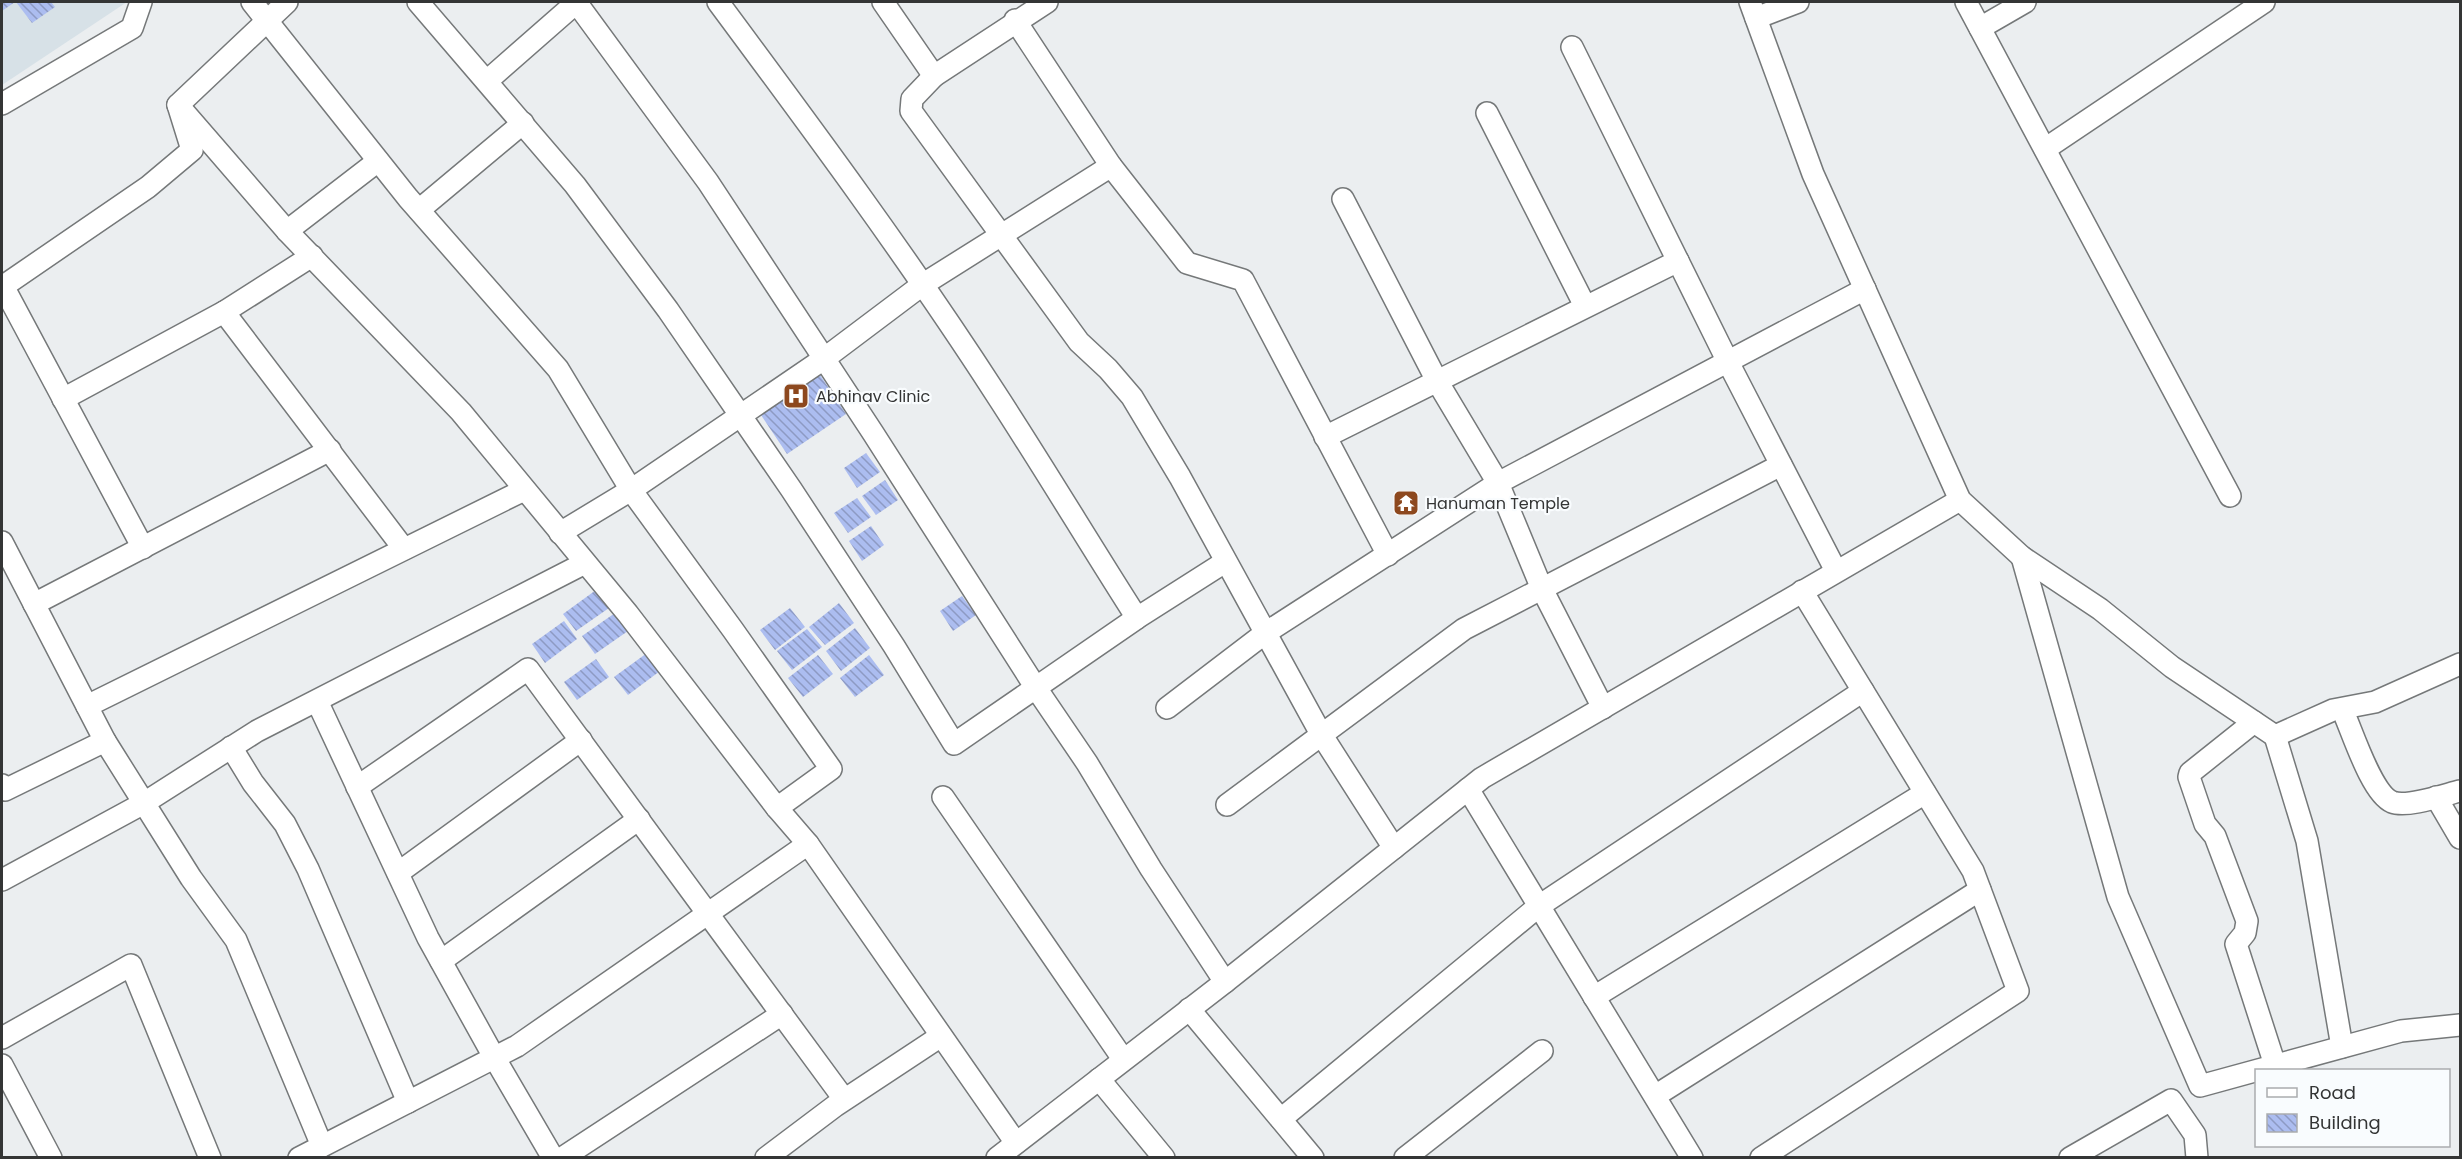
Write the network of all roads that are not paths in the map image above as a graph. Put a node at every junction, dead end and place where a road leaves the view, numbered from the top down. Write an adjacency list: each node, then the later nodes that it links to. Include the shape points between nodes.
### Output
1 (141, 2): 20 (street, via 132,28)
2 (252, 2): 14 (street)
3 (287, 2): 14 (street)
4 (418, 2): 19 (street)
5 (577, 2): 19 (street); 38 (street, via 708,182)
6 (718, 2): 33 (street, via 847,175)
7 (882, 2): 18 (street)
8 (1047, 2): 15 (street)
9 (1798, 2): 13 (street)
10 (1966, 2): 16 (street)
11 (2025, 2): 16 (street)
12 (2264, 2): 24 (street)
13 (1753, 10): 35 (street, via 1813,174)
14 (266, 20): 21 (street); 25 (street)
15 (1015, 20): 18 (street); 26 (street)
16 (1980, 28): 24 (street)
17 (1572, 47): 32 (street)
18 (934, 76): 30 (street, via 912,99 911,111)
19 (487, 81): 23 (street)
20 (2, 104)
21 (178, 105): 29 (street); 34 (street, via 192,150 148,187)
22 (1487, 113): 36 (street)
23 (523, 123): 28 (street); 42 (street, via 575,185 668,310)
24 (2045, 149): 49 (street)
25 (378, 161): 28 (street); 29 (street)
26 (1111, 166): 30 (street); 43 (street, via 1187,263 1243,280)
27 (1343, 199): 40 (street)
28 (419, 210): 48 (street, via 558,369)
29 (287, 231): 31 (street)
30 (1002, 235): 33 (street); 57 (street, via 1079,342 1131,397)
31 (312, 256): 37 (street); 47 (street, via 461,412)
32 (1678, 261): 36 (street); 39 (street)
33 (922, 285): 38 (street); 63 (street)
34 (2, 287): 41 (street)
35 (1864, 289): 39 (street); 50 (street)
36 (1585, 306): 40 (street)
37 (224, 312): 41 (street); 44 (street)
38 (825, 358): 42 (street); 66 (street)
39 (1728, 362): 45 (street); 46 (street)
40 (1437, 381): 43 (street); 46 (street)
41 (63, 399): 53 (street)
42 (740, 416): 48 (street); 66 (street, via 954,744)
43 (1325, 437): 55 (street)
44 (330, 450): 53 (street); 54 (street)
45 (1781, 465): 59 (street); 60 (street)
46 (1498, 483): 55 (street); 60 (street)
47 (524, 490): 51 (street); 54 (street)
48 (631, 490): 51 (street); 88 (street, via 831,769)
49 (2230, 496)
50 (1960, 500): 56 (street); 59 (street)
51 (560, 533): 58 (street)
52 (2, 542): 62 (street)
53 (143, 548): 62 (street)
54 (404, 549): 69 (street)
55 (1388, 555): 64 (street)
56 (2022, 557): 73 (street, via 2100,609 2172,668); 115 (street, via 2118,897)
57 (1226, 562): 63 (street); 64 (street)
58 (585, 563): 68 (street); 88 (street)
59 (1836, 571): 61 (street)
60 (1542, 589): 71 (street); 74 (street, via 1464,629)
61 (1802, 591): 67 (street); 71 (street)
62 (34, 604): 69 (street)
63 (1137, 618): 66 (street)
64 (1264, 634): 70 (street); 74 (street)
65 (2460, 664): 72 (street, via 2375,702)
66 (1036, 688): 99 (street)
67 (1863, 691): 83 (street); 96 (street)
68 (316, 701): 78 (street); 80 (street)
69 (87, 706): 77 (street)
70 (1167, 708)
71 (1603, 708): 81 (street)
72 (2342, 709): 75 (street); 84 (street, via 2382,794 2392,802 2406,803)
73 (2254, 722): 75 (street); 111 (street, via 2189,777 2205,824 2216,836 2247,921 2236,944)
74 (1321, 734): 87 (street); 92 (street)
75 (2275, 736): 106 (street, via 2307,841)
76 (581, 740): 80 (street, via 528,669); 89 (street); 93 (street)
77 (105, 741): 79 (street, via 4,790); 86 (street)
78 (231, 747): 86 (street); 119 (street, via 285,824 308,868)
79 (2, 785)
80 (357, 787): 93 (street)
81 (1468, 789): 92 (street); 96 (street)
82 (2460, 791): 84 (street)
83 (1925, 793): 95 (street, via 1973,871); 100 (street)
84 (2436, 796): 90 (street)
85 (943, 797): 109 (street)
86 (144, 803): 94 (street); 122 (street, via 191,878 237,940)
87 (1227, 805)
88 (777, 808): 91 (street)
89 (639, 819): 97 (street); 98 (street)
90 (2460, 838)
91 (808, 843): 97 (street); 104 (street)
92 (1394, 848): 99 (street)
93 (398, 873): 98 (street)
94 (2, 880)
95 (1980, 890): 116 (street); 134 (street, via 2018,991)
96 (1539, 906): 100 (street); 120 (street)
97 (709, 913): 102 (street); 108 (street, via 517,1046)
98 (441, 961): 108 (street)
99 (1225, 982): 101 (street)
100 (1594, 997): 116 (street)
101 (1189, 1009): 109 (street); 120 (street)
102 (782, 1014): 117 (street); 127 (street)
103 (2460, 1025): 106 (street, via 2401,1031)
104 (941, 1036): 117 (street); 121 (street)
105 (2, 1038): 124 (street, via 131,964)
106 (2342, 1047): 111 (street)
107 (1542, 1051): 132 (street)
108 (494, 1057): 119 (street); 126 (street)
109 (1123, 1059): 114 (street)
110 (2, 1065): 123 (street)
111 (2275, 1065): 112 (street)
112 (2261, 1069)
113 (2255, 1071): 115 (street)
114 (1099, 1079): 121 (street); 130 (street)
115 (2200, 1086): 118 (street)
116 (1655, 1096): 133 (street)
117 (844, 1099): 128 (street)
118 (2171, 1100): 135 (street); 136 (street, via 2195,1135)
119 (408, 1102): 122 (street)
120 (1281, 1119): 131 (street)
121 (1016, 1143): 129 (street)
122 (322, 1146): 125 (street)
123 (51, 1158)
124 (210, 1158)
125 (298, 1158)
126 (553, 1158)
127 (562, 1158)
128 (766, 1158)
129 (997, 1158)
130 (1164, 1158)
131 (1313, 1158)
132 (1405, 1158)
133 (1692, 1158)
134 (1761, 1158)
135 (2070, 1158)
136 (2197, 1158)

